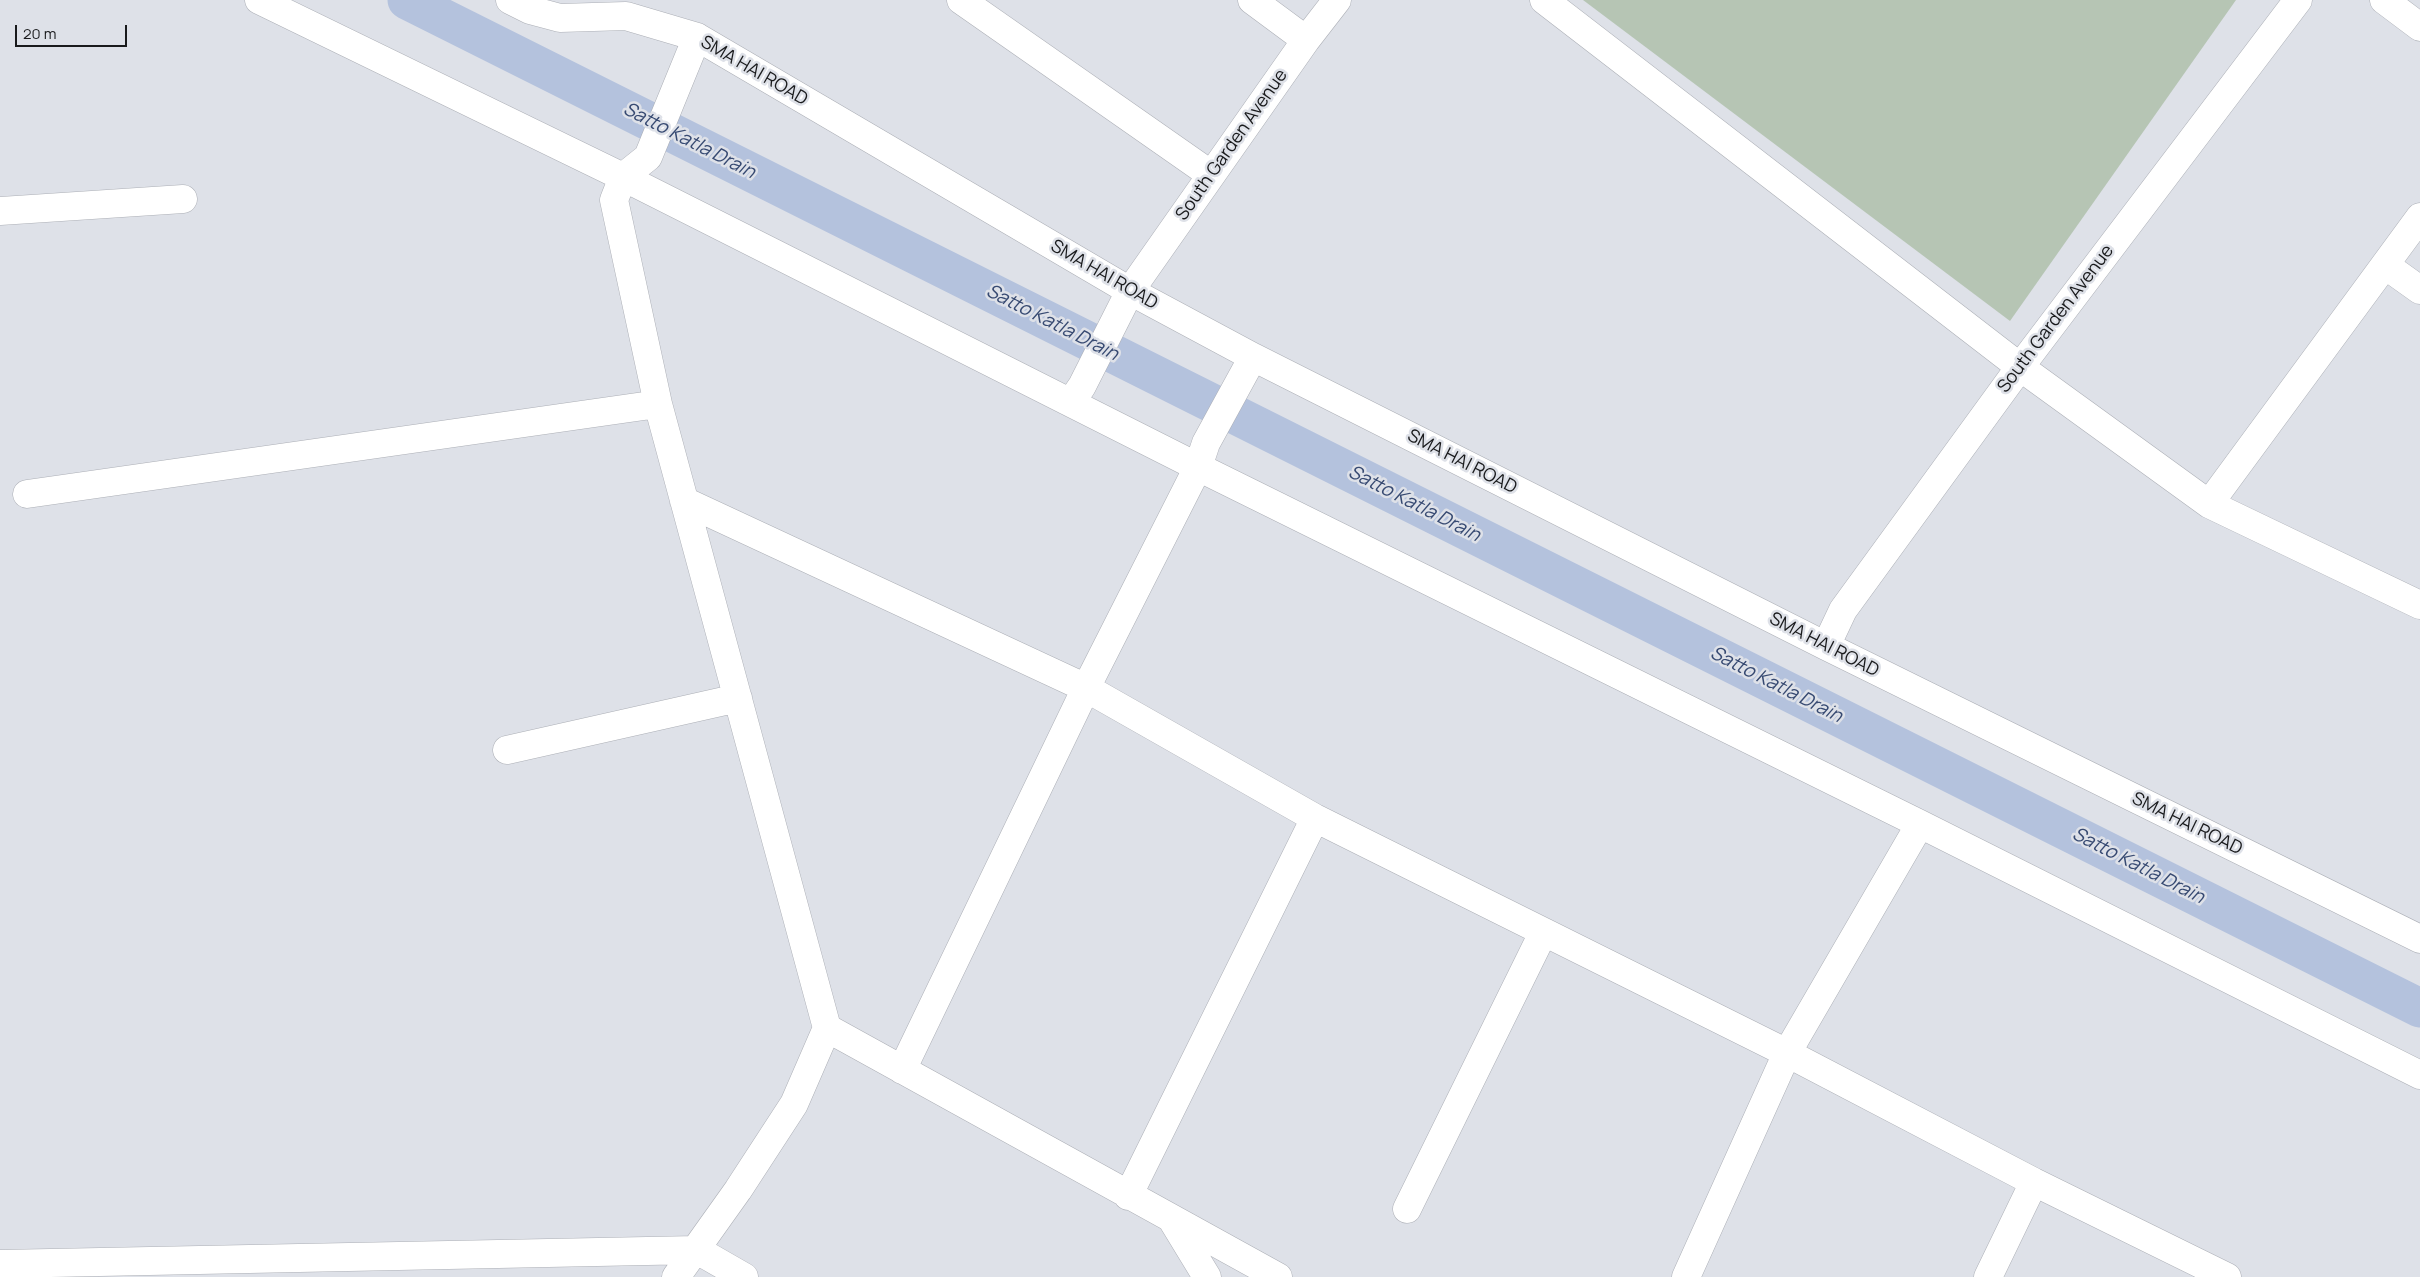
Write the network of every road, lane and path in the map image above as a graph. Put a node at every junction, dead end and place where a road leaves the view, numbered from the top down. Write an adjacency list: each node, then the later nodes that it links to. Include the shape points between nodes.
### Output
1 (259, 0): 14 (street)
2 (510, 0): 9 (street, SMA HAI ROAD, via 530,10 560,18)
3 (961, 0): 13 (street)
4 (1252, 0): 12 (street)
5 (1337, 0): 12 (street, South Garden Avenue)
6 (1544, 0): 22 (street)
7 (2298, 0): 22 (street, South Garden Avenue)
8 (2384, 0): 10 (street)
9 (628, 8): 11 (street, SMA HAI ROAD)
10 (2420, 27)
11 (697, 37): 14 (street, via 648,157); 20 (street, SMA HAI ROAD)
12 (1306, 40): 13 (street, South Garden Avenue)
13 (1210, 174): 20 (street, South Garden Avenue)
14 (622, 177): 23 (street); 24 (street, via 614,200)
15 (183, 199): 16 (street)
16 (0, 210)
17 (2420, 217): 18 (street)
18 (2385, 265): 19 (street); 28 (street)
19 (2420, 290)
20 (1130, 291): 21 (street, SMA HAI ROAD); 23 (street, South Garden Avenue)
21 (1247, 367): 25 (street); 30 (street, SMA HAI ROAD)
22 (2020, 367): 28 (street); 30 (street, South Garden Avenue, via 1843,610)
23 (1077, 394): 25 (street)
24 (658, 404): 26 (street); 27 (street)
25 (1202, 455): 31 (street); 35 (street)
26 (27, 494)
27 (684, 501): 31 (street); 32 (street)
28 (2209, 504): 29 (street)
29 (2420, 605)
30 (1826, 646): 37 (street, SMA HAI ROAD)
31 (1086, 688): 34 (street); 40 (street)
32 (738, 698): 33 (street); 38 (street)
33 (507, 750)
34 (1315, 818): 36 (street); 43 (street)
35 (1920, 824): 39 (street); 41 (street)
36 (1544, 933): 39 (street); 44 (street)
37 (2420, 940)
38 (827, 1028): 40 (street); 46 (street, via 794,1104)
39 (1786, 1053): 42 (street); 52 (street)
40 (902, 1070): 43 (street)
41 (2420, 1075)
42 (2034, 1182): 53 (street); 54 (street)
43 (1128, 1196): 45 (street)
44 (1407, 1209)
45 (1170, 1217): 50 (street); 51 (street)
46 (697, 1250): 47 (street); 48 (street); 49 (street)
47 (0, 1264)
48 (676, 1277)
49 (744, 1277)
50 (1207, 1277)
51 (1278, 1277)
52 (1686, 1277)
53 (1988, 1277)
54 (2227, 1277)

